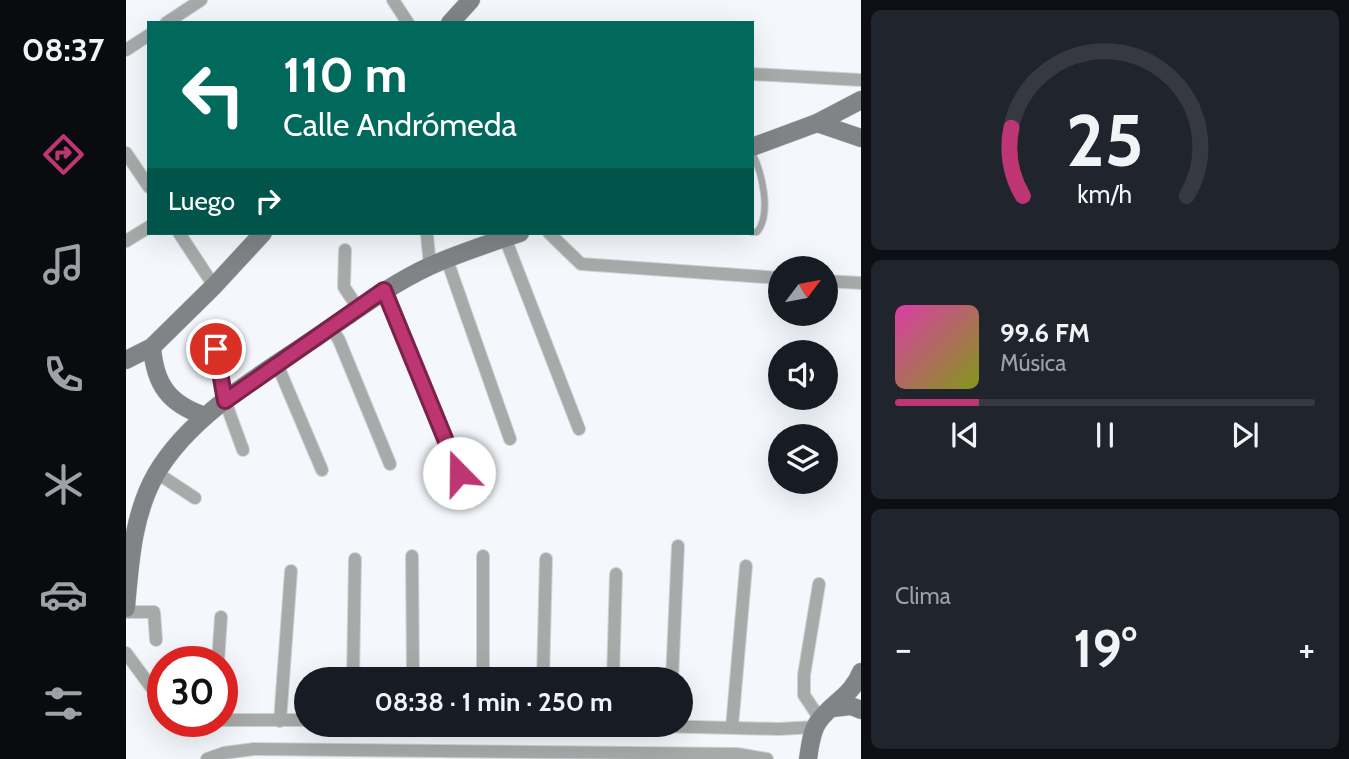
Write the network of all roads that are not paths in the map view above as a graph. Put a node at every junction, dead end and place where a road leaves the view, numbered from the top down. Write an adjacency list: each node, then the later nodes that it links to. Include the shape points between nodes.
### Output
1 (201, 0): 4 (street)
2 (393, 0): 5 (street)
3 (471, 0): 6 (main road)
4 (169, 21)
5 (407, 21)
6 (452, 21)
7 (147, 36): 8 (street)
8 (126, 50)
9 (754, 74): 10 (street)
10 (861, 80)
11 (861, 100): 12 (main road)
12 (817, 123): 13 (main road); 14 (main road)
13 (861, 138)
14 (754, 146)
15 (126, 153): 17 (street)
16 (756, 172): 19 (lane, via 764,194 763,219)
17 (147, 184)
18 (147, 228): 25 (street)
19 (754, 232)
20 (180, 235): 31 (street)
21 (261, 235): 31 (main road)
22 (427, 235): 27 (street)
23 (513, 235): 27 (main road); 41 (street)
24 (551, 235): 28 (street, via 581,264 591,266)
25 (126, 241)
26 (345, 250): 33 (street, via 344,287)
27 (438, 263): 32 (main road); 42 (street)
28 (768, 277)
29 (838, 282): 30 (street)
30 (861, 283)
31 (214, 286): 35 (main road)
32 (384, 290): 33 (main road); 47 (street)
33 (358, 308): 34 (main road)
34 (331, 327): 38 (main road); 44 (street)
35 (152, 347): 37 (main road); 40 (main road, via 160,384 187,410)
36 (216, 349): 39 (street)
37 (126, 360)
38 (277, 364): 39 (main road); 45 (street)
39 (225, 401): 40 (main road); 43 (street)
40 (205, 416): 46 (main road)
41 (579, 429)
42 (510, 439)
43 (243, 450)
44 (390, 464)
45 (322, 470)
46 (157, 473): 48 (street); 50 (main road)
47 (459, 473)
48 (195, 498)
49 (126, 506): 50 (main road)
50 (135, 528): 52 (main road)
51 (678, 546): 72 (street)
52 (130, 548): 61 (main road)
53 (412, 556): 68 (street)
54 (483, 556): 69 (street)
55 (355, 559): 67 (street)
56 (546, 559): 70 (street)
57 (746, 566): 81 (street)
58 (291, 571): 79 (street)
59 (616, 574): 71 (street)
60 (819, 583): 76 (street, via 804,695)
61 (127, 590): 62 (main road)
62 (126, 610): 64 (street, via 154,612)
63 (220, 617): 65 (street)
64 (156, 640)
65 (219, 646)
66 (126, 653): 74 (street)
67 (353, 667)
68 (413, 667)
69 (483, 667)
70 (543, 667)
71 (613, 667)
72 (673, 667)
73 (861, 672): 76 (main road, via 848,694)
74 (147, 682)
75 (861, 710): 76 (main road, via 851,706)
76 (822, 718): 81 (street); 84 (main road)
77 (238, 720): 79 (street)
78 (294, 720): 79 (street)
79 (279, 721)
80 (693, 726): 81 (street)
81 (733, 727)
82 (207, 759): 83 (street, via 254,749 737,754)
83 (767, 759)
84 (808, 759)

